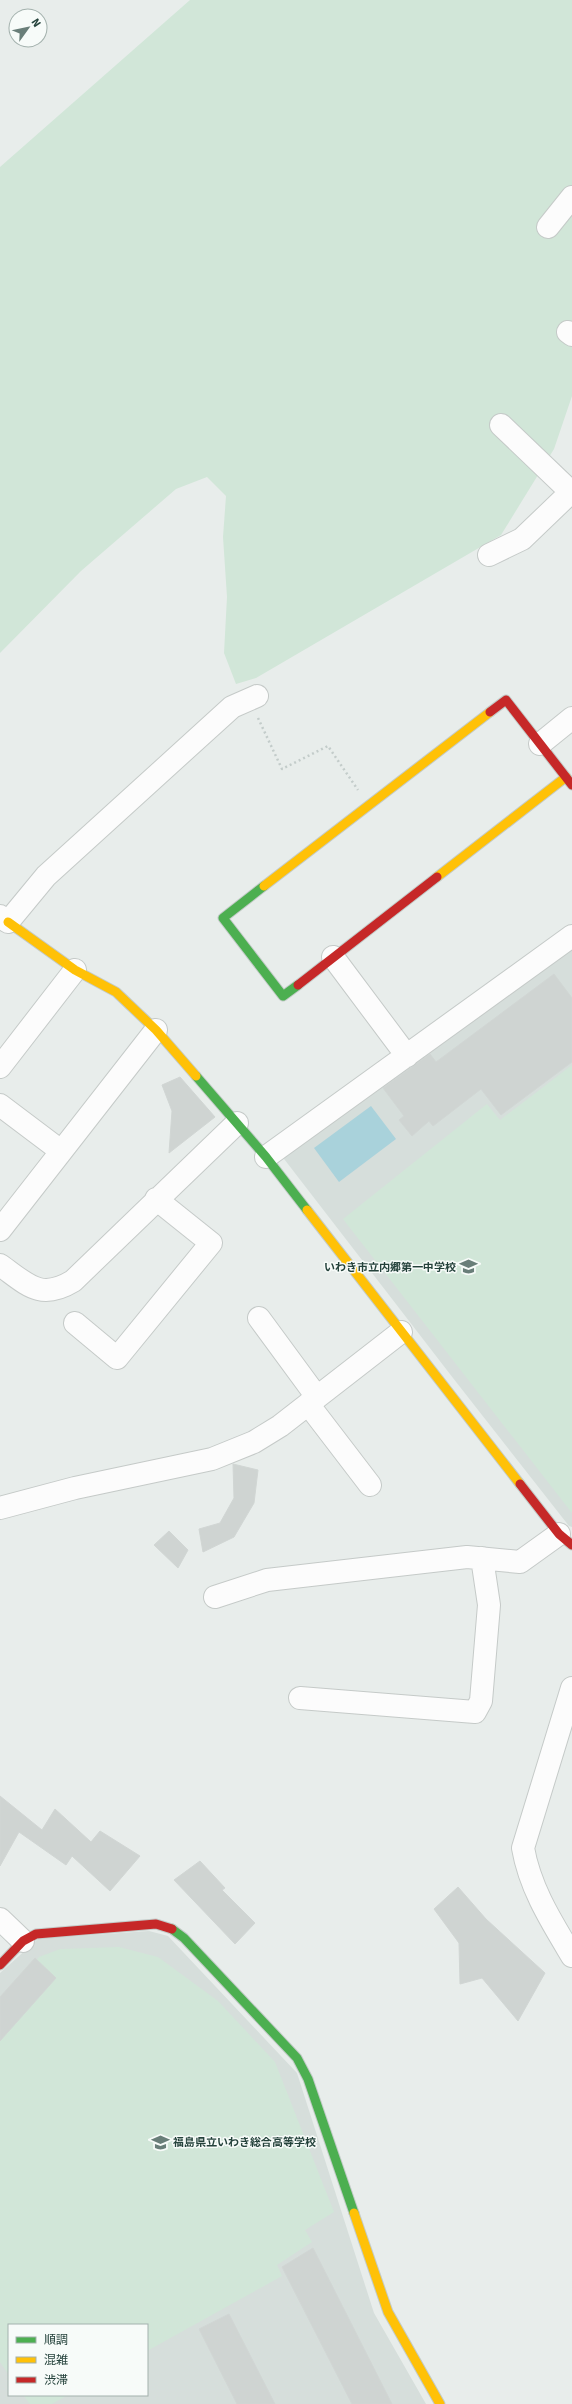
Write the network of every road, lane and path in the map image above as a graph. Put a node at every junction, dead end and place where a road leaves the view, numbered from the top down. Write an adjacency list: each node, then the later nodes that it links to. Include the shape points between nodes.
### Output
1 (572, 197): 2 (street)
2 (548, 227)
3 (501, 425): 4 (street)
4 (572, 492): 5 (street, via 522,539)
5 (489, 555)
6 (253, 698): 11 (path, via 282,769 328,746); 12 (street, via 232,706 46,876)
7 (572, 718): 8 (street)
8 (540, 744): 9 (street); 11 (street, via 506,700)
9 (566, 777): 10 (street); 14 (street)
10 (572, 785)
11 (369, 806): 14 (street, via 223,918 283,996)
12 (4, 919): 15 (street)
13 (572, 936): 17 (street)
14 (333, 957): 17 (street)
15 (75, 970): 16 (street, via 116,992); 18 (street)
16 (156, 1030): 20 (street); 21 (street)
17 (407, 1056): 22 (street)
18 (0, 1067)
19 (0, 1105): 21 (street)
20 (237, 1124): 22 (street); 23 (street)
21 (61, 1152): 24 (street)
22 (266, 1157): 28 (street)
23 (156, 1199): 25 (street, via 73,1281 58,1290 31,1287); 27 (street, via 211,1244 117,1358)
24 (0, 1230)
25 (0, 1264)
26 (258, 1318): 29 (street)
27 (75, 1322)
28 (401, 1332): 29 (street); 32 (street)
29 (313, 1401): 30 (street); 31 (street, via 254,1442 212,1459 75,1488)
30 (370, 1485)
31 (0, 1508)
32 (566, 1540): 33 (street, via 520,1562)
33 (482, 1558): 34 (street, via 467,1557 267,1580); 36 (street, via 488,1605 481,1701 475,1712)
34 (215, 1597)
35 (572, 1688): 37 (street)
36 (300, 1698)
37 (565, 1730): 40 (street, via 523,1848 527,1870 544,1910)
38 (0, 1919): 39 (street)
39 (23, 1940): 41 (street); 42 (street, via 36,1934 156,1924 171,1928 184,1938 288,2046 308,2079 388,2312)
40 (572, 1956)
41 (0, 1965)
42 (440, 2404)

